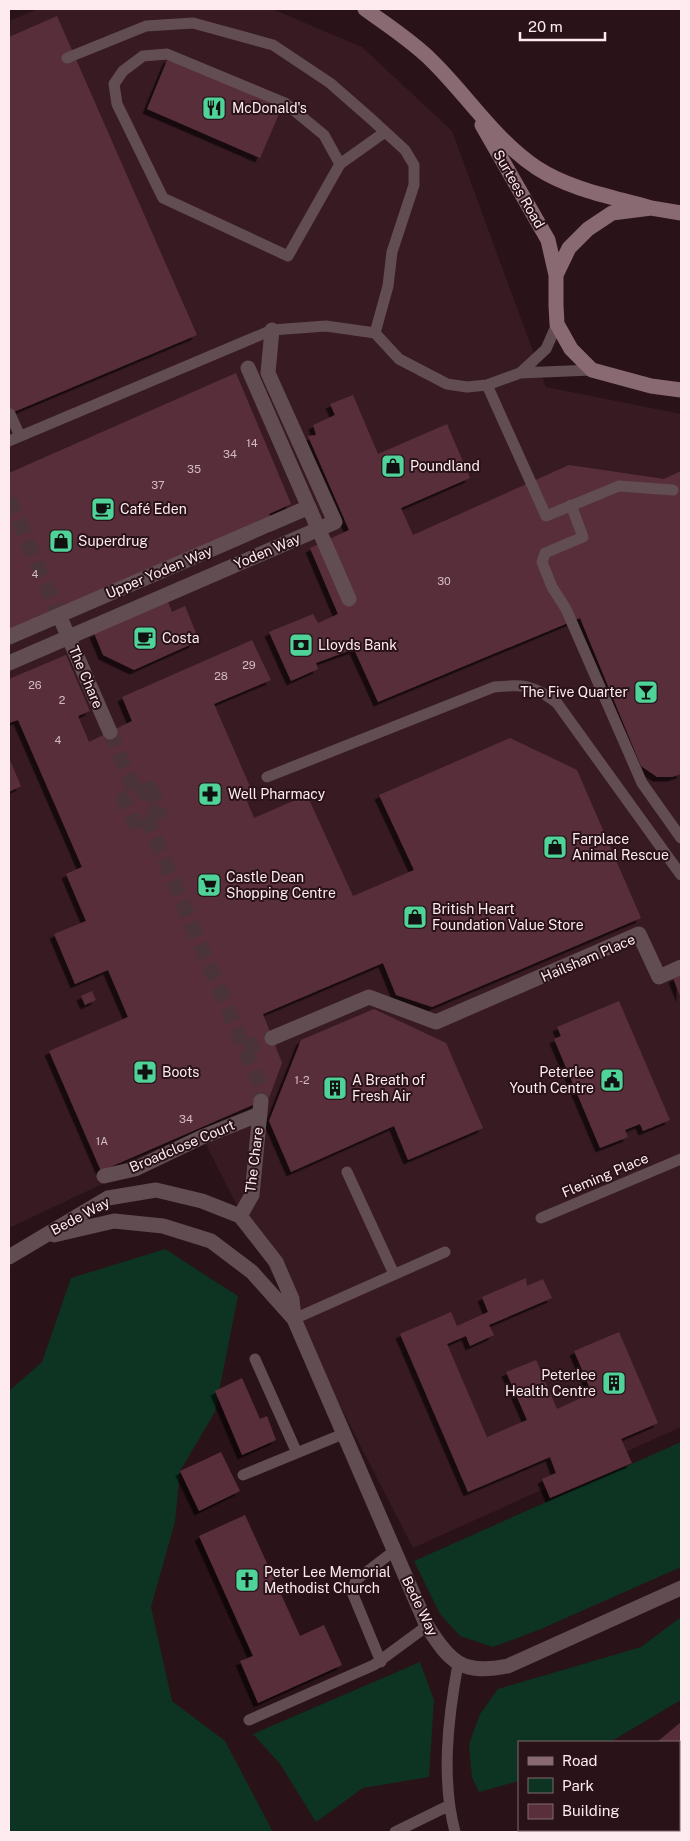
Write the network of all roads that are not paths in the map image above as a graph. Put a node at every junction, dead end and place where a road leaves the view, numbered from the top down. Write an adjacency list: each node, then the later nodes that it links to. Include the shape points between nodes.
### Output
1 (365, 9): 3 (main road, Surtees Road, via 430,59)
2 (67, 58): 4 (lane, via 146,26 193,23 273,45 330,83)
3 (472, 107): 6 (main road, Surtees Road, via 537,168 574,187); 8 (main road, Surtees Road, via 548,240)
4 (385, 132): 5 (lane); 11 (lane, via 405,150 414,165 414,185 392,252 388,286)
5 (340, 164): 5 (lane, via 288,256 163,198 117,104 114,84 123,70 143,56 167,54 285,103 324,135)
6 (652, 208): 7 (main road); 8 (main road, via 612,213 588,228 569,248)
7 (681, 213)
8 (556, 275): 9 (main road, Surtees Road)
9 (557, 324): 13 (main road, via 571,349); 14 (lane, via 546,349)
10 (272, 330): 11 (lane, via 326,326); 18 (lane); 25 (street, Yoden Way, via 268,373 336,522)
11 (375, 333): 15 (lane, via 399,359 447,384 467,387)
12 (248, 368): 21 (street)
13 (592, 370): 14 (lane); 16 (main road, via 651,386)
14 (520, 373): 15 (lane)
15 (487, 384): 20 (lane, via 546,516)
16 (681, 390)
17 (10, 414): 18 (lane)
18 (14, 438)
19 (673, 490): 20 (lane, via 618,486)
20 (570, 505): 29 (lane, via 583,538 545,554 542,562 552,587 566,608 642,783)
21 (310, 509): 22 (street, bridge); 24 (street, Upper Yoden Way)
22 (349, 600)
23 (62, 622): 25 (street, The Chare)
24 (9, 637)
25 (69, 637): 26 (street, Yoden Way); 27 (street, The Chare)
26 (9, 663)
27 (110, 732)
28 (267, 777): 30 (lane, via 494,688 522,684 543,692 557,703)
29 (681, 838)
30 (681, 875)
31 (681, 967): 32 (street, Hailsham Place, via 659,977 639,934 436,1022 368,996)
32 (272, 1038)
33 (260, 1107): 36 (street, Broadclose Court, via 135,1169); 37 (street, The Chare, via 252,1195)
34 (681, 1159): 38 (lane, Fleming Place)
35 (348, 1172): 42 (lane)
36 (104, 1176)
37 (240, 1216): 39 (street, Bede Way, via 202,1201 156,1190 108,1198); 43 (street, Bede Way, via 276,1262 292,1299)
38 (541, 1218)
39 (37, 1239): 41 (street, Bede Way); 43 (street, Bede Way, via 114,1221 163,1226 211,1241 252,1272)
40 (445, 1252): 42 (lane)
41 (9, 1257)
42 (394, 1274): 43 (lane)
43 (294, 1320): 45 (street, Bede Way)
44 (255, 1359): 46 (lane)
45 (343, 1434): 46 (lane); 48 (street, Bede Way)
46 (297, 1453): 47 (lane)
47 (244, 1476)
48 (394, 1551): 50 (street, Bede Way); 51 (lane, via 356,1580 352,1592)
49 (681, 1588): 52 (street, via 508,1666 486,1671)
50 (427, 1626): 51 (lane); 52 (street, Bede Way, via 443,1650)
51 (381, 1662): 53 (lane)
52 (458, 1664): 54 (lane, via 451,1702)
53 (249, 1720)
54 (448, 1806): 55 (lane); 56 (lane)
55 (395, 1832)
56 (455, 1832)

